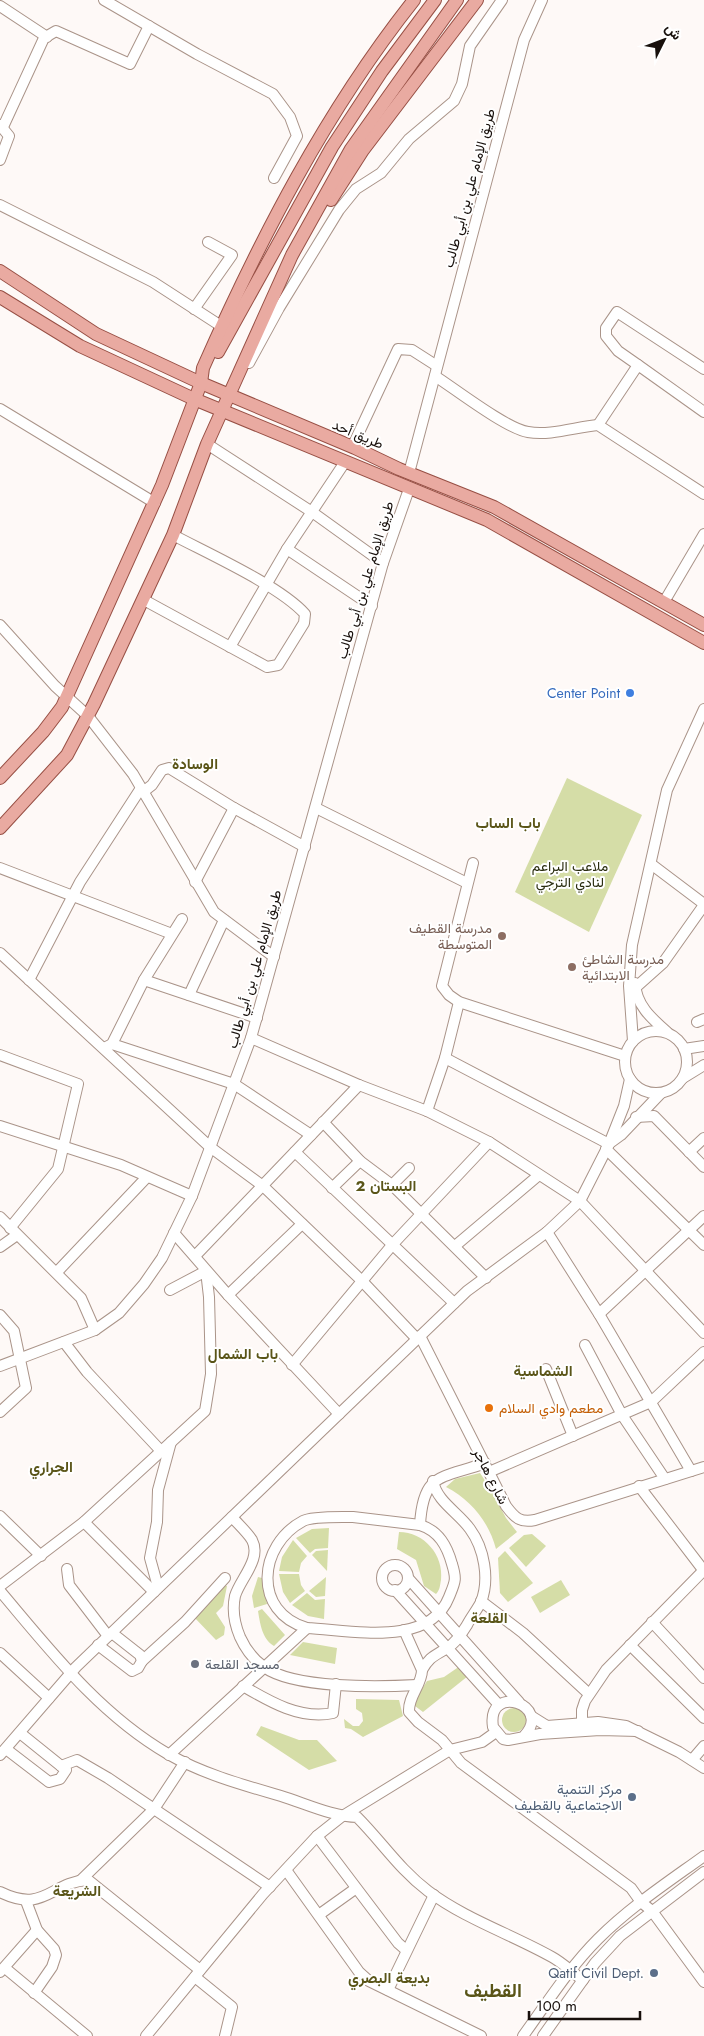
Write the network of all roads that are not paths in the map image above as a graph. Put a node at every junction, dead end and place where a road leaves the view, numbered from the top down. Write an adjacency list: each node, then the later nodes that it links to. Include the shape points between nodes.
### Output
1 (104, 0): 9 (street)
2 (414, 0): 20 (main road, via 380,42 314,146)
3 (435, 0): 24 (main road, via 332,146)
4 (457, 0): 16 (main road, via 351,149)
5 (477, 0): 16 (main road, via 364,150)
6 (502, 0): 25 (street, via 470,46 462,84 454,101 409,139 381,172 356,189 328,226)
7 (542, 0): 23 (street, طريق الإمام علي بن أبي طالب, via 524,40)
8 (1, 8): 10 (street)
9 (149, 26): 10 (street, via 130,64 56,31); 13 (street, via 273,94 290,117 297,136)
10 (47, 37): 11 (street)
11 (2, 126): 12 (street, via 9,136)
12 (0, 160)
13 (274, 178)
14 (0, 205): 19 (street, via 153,282)
15 (208, 242): 19 (street, via 232,255)
16 (292, 255): 25 (main road)
17 (0, 271): 24 (main road, طريق أحد, via 96,334)
18 (0, 297): 26 (main road, via 80,346)
19 (194, 310): 20 (street)
20 (221, 326): 24 (main road, via 203,368)
21 (638, 365): 22 (street, via 618,351 606,336 606,328 617,312); 29 (street); 30 (street)
22 (704, 369)
23 (436, 371): 30 (street, via 509,424 527,432); 32 (street, via 412,350 398,349 354,443); 34 (street, طريق الإمام علي بن أبي طالب)
24 (201, 383): 25 (main road, طريق أحد); 26 (main road)
25 (230, 395): 28 (main road); 32 (main road, طريق أحد)
26 (194, 398): 28 (main road); 37 (main road)
27 (0, 409): 37 (street)
28 (222, 410): 31 (main road); 33 (main road)
29 (704, 412)
30 (598, 425): 36 (street)
31 (207, 444): 38 (street); 40 (main road)
32 (355, 448): 34 (main road, طريق أحد)
33 (345, 462): 35 (main road); 38 (street)
34 (409, 473): 45 (main road, طريق أحد, via 494,508)
35 (409, 489): 42 (street, طريق الإمام علي بن أبي طالب); 49 (main road, via 488,520)
36 (704, 494)
37 (155, 503): 51 (main road)
38 (312, 512): 41 (street); 42 (street)
39 (704, 534): 45 (street)
40 (174, 535): 43 (street); 44 (main road)
41 (287, 549): 43 (street); 46 (street)
42 (383, 563): 46 (street, طريق الإمام علي بن أبي طالب)
43 (267, 586): 50 (street); 50 (street, via 300,608 305,614 304,623 274,668)
44 (144, 600): 50 (street); 53 (main road)
45 (664, 602): 48 (main road, طريق أحد)
46 (372, 606): 57 (street, طريق الإمام علي بن أبي طالب)
47 (0, 625): 51 (street)
48 (704, 625)
49 (704, 643)
50 (230, 648)
51 (66, 698): 53 (street); 54 (main road, via 43,732)
52 (704, 709): 61 (street, via 667,790)
53 (88, 716): 55 (street); 58 (main road, via 67,755)
54 (0, 778)
55 (142, 790): 56 (street, via 165,768); 63 (street); 65 (street)
56 (234, 808): 59 (street); 63 (street)
57 (316, 808): 59 (street, طريق الإمام علي بن أبي طالب); 64 (street)
58 (0, 828)
59 (305, 847): 72 (street, طريق الإمام علي بن أبي طالب)
60 (472, 863): 64 (street)
61 (651, 864): 66 (street); 70 (street)
62 (0, 868): 65 (street)
63 (195, 882): 68 (street, via 214,912)
64 (468, 882): 77 (street, via 442,986)
65 (72, 897): 69 (street); 73 (street)
66 (704, 904): 75 (street, via 663,963)
67 (182, 919): 69 (street)
68 (224, 920): 72 (street); 76 (street)
69 (172, 934): 74 (street)
70 (632, 945): 75 (street); 81 (street, via 629,994)
71 (0, 953): 73 (street, شارع هاجر)
72 (274, 957): 78 (street, طريق الإمام علي بن أبي طالب)
73 (29, 980): 82 (street, شارع هاجر)
74 (144, 980): 76 (street); 82 (street)
75 (635, 988): 79 (street, via 648,1016)
76 (189, 995): 78 (street)
77 (459, 1002): 86 (street); 87 (street)
78 (257, 1018): 80 (street, طريق الإمام علي بن أبي طالب)
79 (667, 1032): 81 (street, via 652,1031 639,1035); 84 (street)
80 (251, 1038): 91 (street, طريق الإمام علي بن أبي طالب); 92 (street)
81 (633, 1041): 86 (street)
82 (107, 1046): 91 (street); 102 (street, شارع هاجر)
83 (704, 1046): 84 (street)
84 (684, 1048): 89 (street, via 688,1063)
85 (0, 1056): 101 (street, via 78,1084)
86 (624, 1056): 90 (street)
87 (445, 1058): 94 (street); 103 (street)
88 (704, 1065): 89 (street)
89 (683, 1078): 93 (street, via 670,1090)
90 (630, 1079): 93 (street, via 643,1090); 103 (street, via 624,1106)
91 (234, 1084): 98 (street); 102 (street, طريق الإمام علي بن أبي طالب)
92 (359, 1085): 94 (street); 96 (street)
93 (661, 1093): 95 (street)
94 (427, 1111): 100 (street)
95 (636, 1117): 103 (street); 105 (street, via 654,1116)
96 (323, 1122): 98 (street); 106 (street)
97 (0, 1126): 101 (street)
98 (311, 1135): 104 (street)
99 (704, 1138): 105 (street)
100 (489, 1142): 109 (street); 116 (street)
101 (64, 1146): 110 (street, via 121,1164); 121 (street, via 58,1169)
102 (210, 1146): 112 (street, شارع هاجر); 114 (street, طريق الإمام علي بن أبي طالب)
103 (608, 1146): 115 (street); 120 (street)
104 (295, 1152): 112 (street); 113 (street)
105 (689, 1152): 107 (street)
106 (360, 1160): 111 (street); 113 (street)
107 (704, 1167)
108 (409, 1168): 111 (street)
109 (539, 1175): 115 (street); 126 (street)
110 (147, 1177): 114 (street); 130 (street)
111 (392, 1185): 116 (street)
112 (263, 1186): 119 (street, شارع هاجر); 128 (street)
113 (332, 1188): 124 (street)
114 (192, 1196): 123 (street, طريق الإمام علي بن أبي طالب)
115 (580, 1202): 122 (street); 131 (street)
116 (423, 1214): 124 (street); 126 (street)
117 (704, 1216): 120 (street)
118 (0, 1218): 121 (street)
119 (302, 1224): 133 (street, شارع هاجر); 135 (street)
120 (690, 1230): 125 (street); 131 (street)
121 (14, 1232): 127 (street); 130 (street)
122 (547, 1232): 132 (street); 137 (street)
123 (174, 1233): 128 (street); 139 (street, طريق الإمام علي بن أبي طالب, via 144,1284 118,1313)
124 (393, 1244): 133 (street); 136 (street)
125 (704, 1245)
126 (455, 1246): 132 (street)
127 (0, 1247)
128 (196, 1256): 129 (street)
129 (206, 1271): 134 (street); 135 (street); 154 (street, via 211,1374 205,1411)
130 (58, 1272): 139 (street, via 81,1298)
131 (644, 1272): 137 (street); 140 (street)
132 (486, 1278): 136 (street)
133 (362, 1281): 141 (street, شارع هاجر); 146 (street)
134 (170, 1290)
135 (228, 1295): 146 (street)
136 (454, 1303): 141 (street)
137 (599, 1314): 149 (street)
138 (0, 1315): 145 (street, via 14,1331)
139 (95, 1330): 142 (street, طريق الإمام علي بن أبي طالب)
140 (704, 1333)
141 (418, 1338): 151 (street); 156 (street, شارع هاجر)
142 (64, 1342): 145 (street, طريق الإمام علي بن أبي طالب); 155 (street, via 87,1372)
143 (585, 1345): 152 (street)
144 (704, 1352): 149 (street)
145 (19, 1359): 147 (street, طريق الإمام علي بن أبي طالب); 150 (street, via 26,1388)
146 (292, 1365): 151 (street)
147 (0, 1366)
148 (546, 1369): 153 (street)
149 (651, 1402): 152 (street); 158 (street)
150 (0, 1412)
151 (339, 1414): 163 (street)
152 (622, 1415): 153 (street); 159 (street)
153 (573, 1436): 156 (street)
154 (171, 1442): 155 (street); 172 (street, via 158,1490 157,1522 150,1558)
155 (161, 1451): 164 (street)
156 (487, 1467): 160 (street); 161 (street, شارع هاجر, via 506,1506 516,1519 526,1522)
157 (704, 1467): 158 (street, شارع هاجر)
158 (691, 1471): 159 (street, شارع هاجر)
159 (665, 1479): 161 (street, شارع هاجر)
160 (433, 1481): 165 (street, via 423,1496); 175 (street, via 435,1491 470,1528 481,1546 485,1567)
161 (639, 1486): 168 (street)
162 (0, 1516): 166 (street)
163 (232, 1517): 172 (street); 188 (street, via 252,1540 254,1549 254,1558 235,1597 237,1630 243,1643)
164 (84, 1522): 166 (street); 172 (street)
165 (420, 1524): 176 (street, via 442,1539 456,1579 447,1603); 179 (street, via 353,1517 304,1519 276,1544 266,1575 273,1602 296,1625)
166 (41, 1556): 171 (street)
167 (67, 1569): 181 (street, via 69,1585)
168 (704, 1570): 177 (street)
169 (225, 1578): 187 (street, via 185,1622)
170 (408, 1578): 173 (street, via 403,1588); 173 (street, via 407,1572 399,1565 385,1568 381,1576 383,1584); 176 (street)
171 (0, 1586)
172 (156, 1590): 181 (street)
173 (394, 1590): 178 (street)
174 (0, 1591): 190 (street)
175 (481, 1601): 182 (street); 195 (street, via 523,1633)
176 (438, 1614): 178 (street); 182 (street)
177 (652, 1622): 184 (street); 191 (street)
178 (426, 1625): 180 (street); 185 (street)
179 (307, 1628): 180 (street, via 393,1633); 188 (street)
180 (404, 1630): 189 (street)
181 (110, 1634): 183 (street); 187 (street, via 140,1655)
182 (459, 1636): 185 (street); 197 (street)
183 (98, 1645): 187 (street, via 132,1671); 190 (street)
184 (630, 1645): 195 (street); 200 (street)
185 (447, 1648): 189 (street, via 428,1660); 198 (street)
186 (0, 1653): 196 (street)
187 (142, 1661)
188 (264, 1667): 192 (street, via 286,1677); 194 (street)
189 (422, 1670): 193 (street)
190 (70, 1673): 196 (street); 210 (street, via 136,1733)
191 (704, 1678)
192 (336, 1684): 193 (street); 194 (street, via 333,1713 324,1715 287,1709)
193 (417, 1685): 209 (street, via 408,1702 409,1712)
194 (243, 1686): 210 (street)
195 (589, 1694): 201 (street, via 582,1710)
196 (50, 1698): 204 (street)
197 (519, 1702): 198 (street, via 510,1700); 199 (street)
198 (499, 1706): 203 (street, via 492,1720)
199 (532, 1716): 201 (street, via 547,1726); 205 (street, via 532,1724)
200 (704, 1718)
201 (582, 1725): 202 (street, via 598,1722 617,1724)
202 (638, 1731): 205 (street, via 600,1730); 211 (street)
203 (496, 1732): 206 (street); 209 (street, via 482,1742)
204 (20, 1733): 208 (street); 213 (street)
205 (524, 1736): 206 (street)
206 (508, 1740): 209 (street)
207 (704, 1746): 211 (street)
208 (3, 1752): 213 (street, via 49,1782 60,1779 66,1770)
209 (449, 1754): 216 (street); 227 (street, via 631,1888)
210 (169, 1755): 212 (street)
211 (692, 1760): 214 (street)
212 (185, 1762): 215 (street); 216 (street, via 228,1781 325,1809)
213 (61, 1766): 215 (street, via 76,1760)
214 (704, 1768)
215 (154, 1809): 221 (street); 222 (street)
216 (341, 1817): 217 (street); 225 (street, via 357,1817 396,1864)
217 (317, 1836): 219 (street); 223 (street)
218 (704, 1856): 227 (street)
219 (286, 1870): 222 (street); 229 (street)
220 (704, 1872): 228 (street)
221 (81, 1880): 226 (street, via 41,1898); 234 (street, via 88,1880)
222 (270, 1887): 234 (street)
223 (355, 1889): 229 (street); 231 (street)
224 (0, 1892): 226 (street)
225 (434, 1895): 231 (street); 233 (street, via 555,1958)
226 (26, 1901): 230 (street)
227 (641, 1902): 228 (street); 233 (street, via 598,1939)
228 (652, 1911): 235 (street); 236 (street, via 620,1936)
229 (320, 1914): 237 (street, via 359,1972)
230 (37, 1930): 232 (street); 238 (street, via 56,1955 52,1967)
231 (406, 1950): 237 (street)
232 (2, 1970): 238 (street)
233 (570, 1971): 236 (street); 243 (street)
234 (198, 1973): 240 (street); 241 (street, via 232,2007)
235 (702, 1976)
236 (583, 1980): 244 (street)
237 (388, 1990): 242 (street)
238 (34, 1992): 239 (street)
239 (87, 2036)
240 (146, 2036)
241 (225, 2036)
242 (481, 2036)
243 (523, 2036)
244 (543, 2036)

